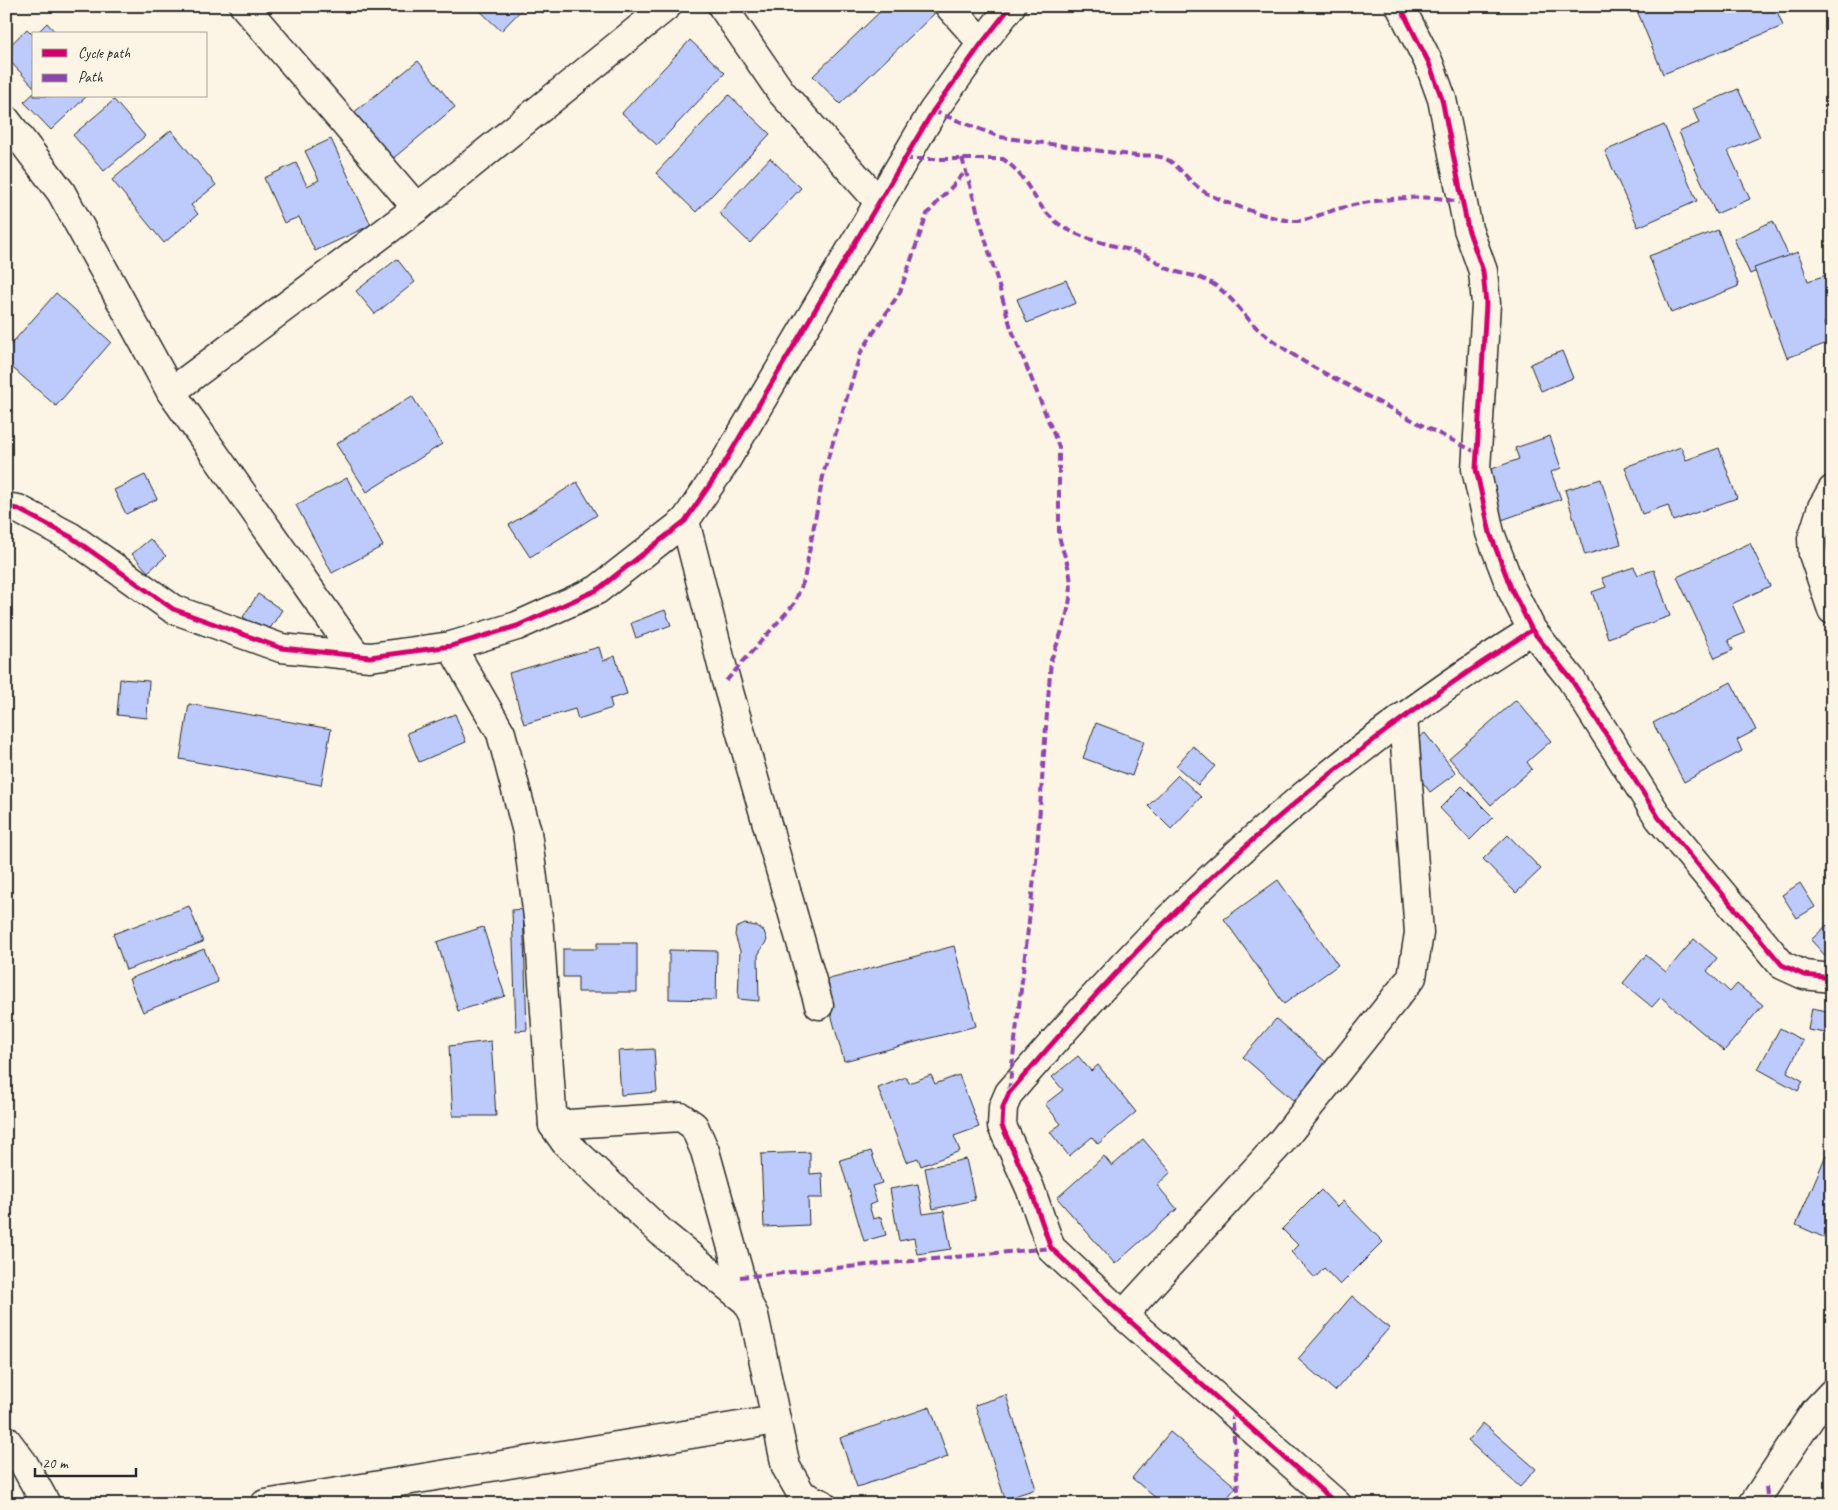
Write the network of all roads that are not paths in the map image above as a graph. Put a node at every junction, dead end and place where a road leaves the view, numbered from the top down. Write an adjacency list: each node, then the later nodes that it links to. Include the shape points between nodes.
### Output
1 (244, 6): 10 (street)
2 (667, 6): 10 (street)
3 (722, 6): 9 (street, via 781,92)
4 (948, 6): 7 (street)
5 (1011, 6): 7 (street)
6 (1400, 6): 16 (street, via 1429,63 1442,99 1468,229 1483,270 1486,304 1476,469 1490,533 1511,588)
7 (982, 43): 9 (street, via 933,111)
8 (6, 120): 11 (street, via 61,192)
9 (879, 202): 14 (street, via 722,467)
10 (416, 208): 11 (street)
11 (171, 392): 18 (street)
12 (1832, 490): 15 (street, via 1822,507 1812,539 1813,554)
13 (6, 506): 18 (street, via 18,509 70,537 173,609 281,648)
14 (685, 521): 17 (street, via 597,590 517,626); 21 (street, via 726,681)
15 (1832, 610)
16 (1532, 630): 19 (street); 20 (street, via 1571,679 1659,818 1761,940 1782,964 1804,975)
17 (452, 646): 18 (street, via 370,657); 22 (street, via 501,733 528,832 539,925)
18 (356, 655)
19 (1403, 717): 24 (street, via 1419,933 1412,977 1281,1142); 24 (street, via 1328,775 1194,894 1096,994 1008,1093 1002,1126 1030,1188 1051,1248)
20 (1832, 978)
21 (818, 1005)
22 (553, 1125): 23 (street, via 565,1142 662,1233); 23 (street, via 681,1118 694,1126 705,1151)
23 (747, 1302): 26 (street, via 754,1314)
24 (1123, 1315): 32 (street)
25 (1832, 1393): 33 (street, via 1815,1412)
26 (776, 1420): 30 (street); 31 (street, via 786,1467 802,1495)
27 (6, 1440): 28 (street)
28 (15, 1469): 29 (street)
29 (46, 1504)
30 (265, 1504)
31 (822, 1504)
32 (1338, 1504)
33 (1753, 1504)

